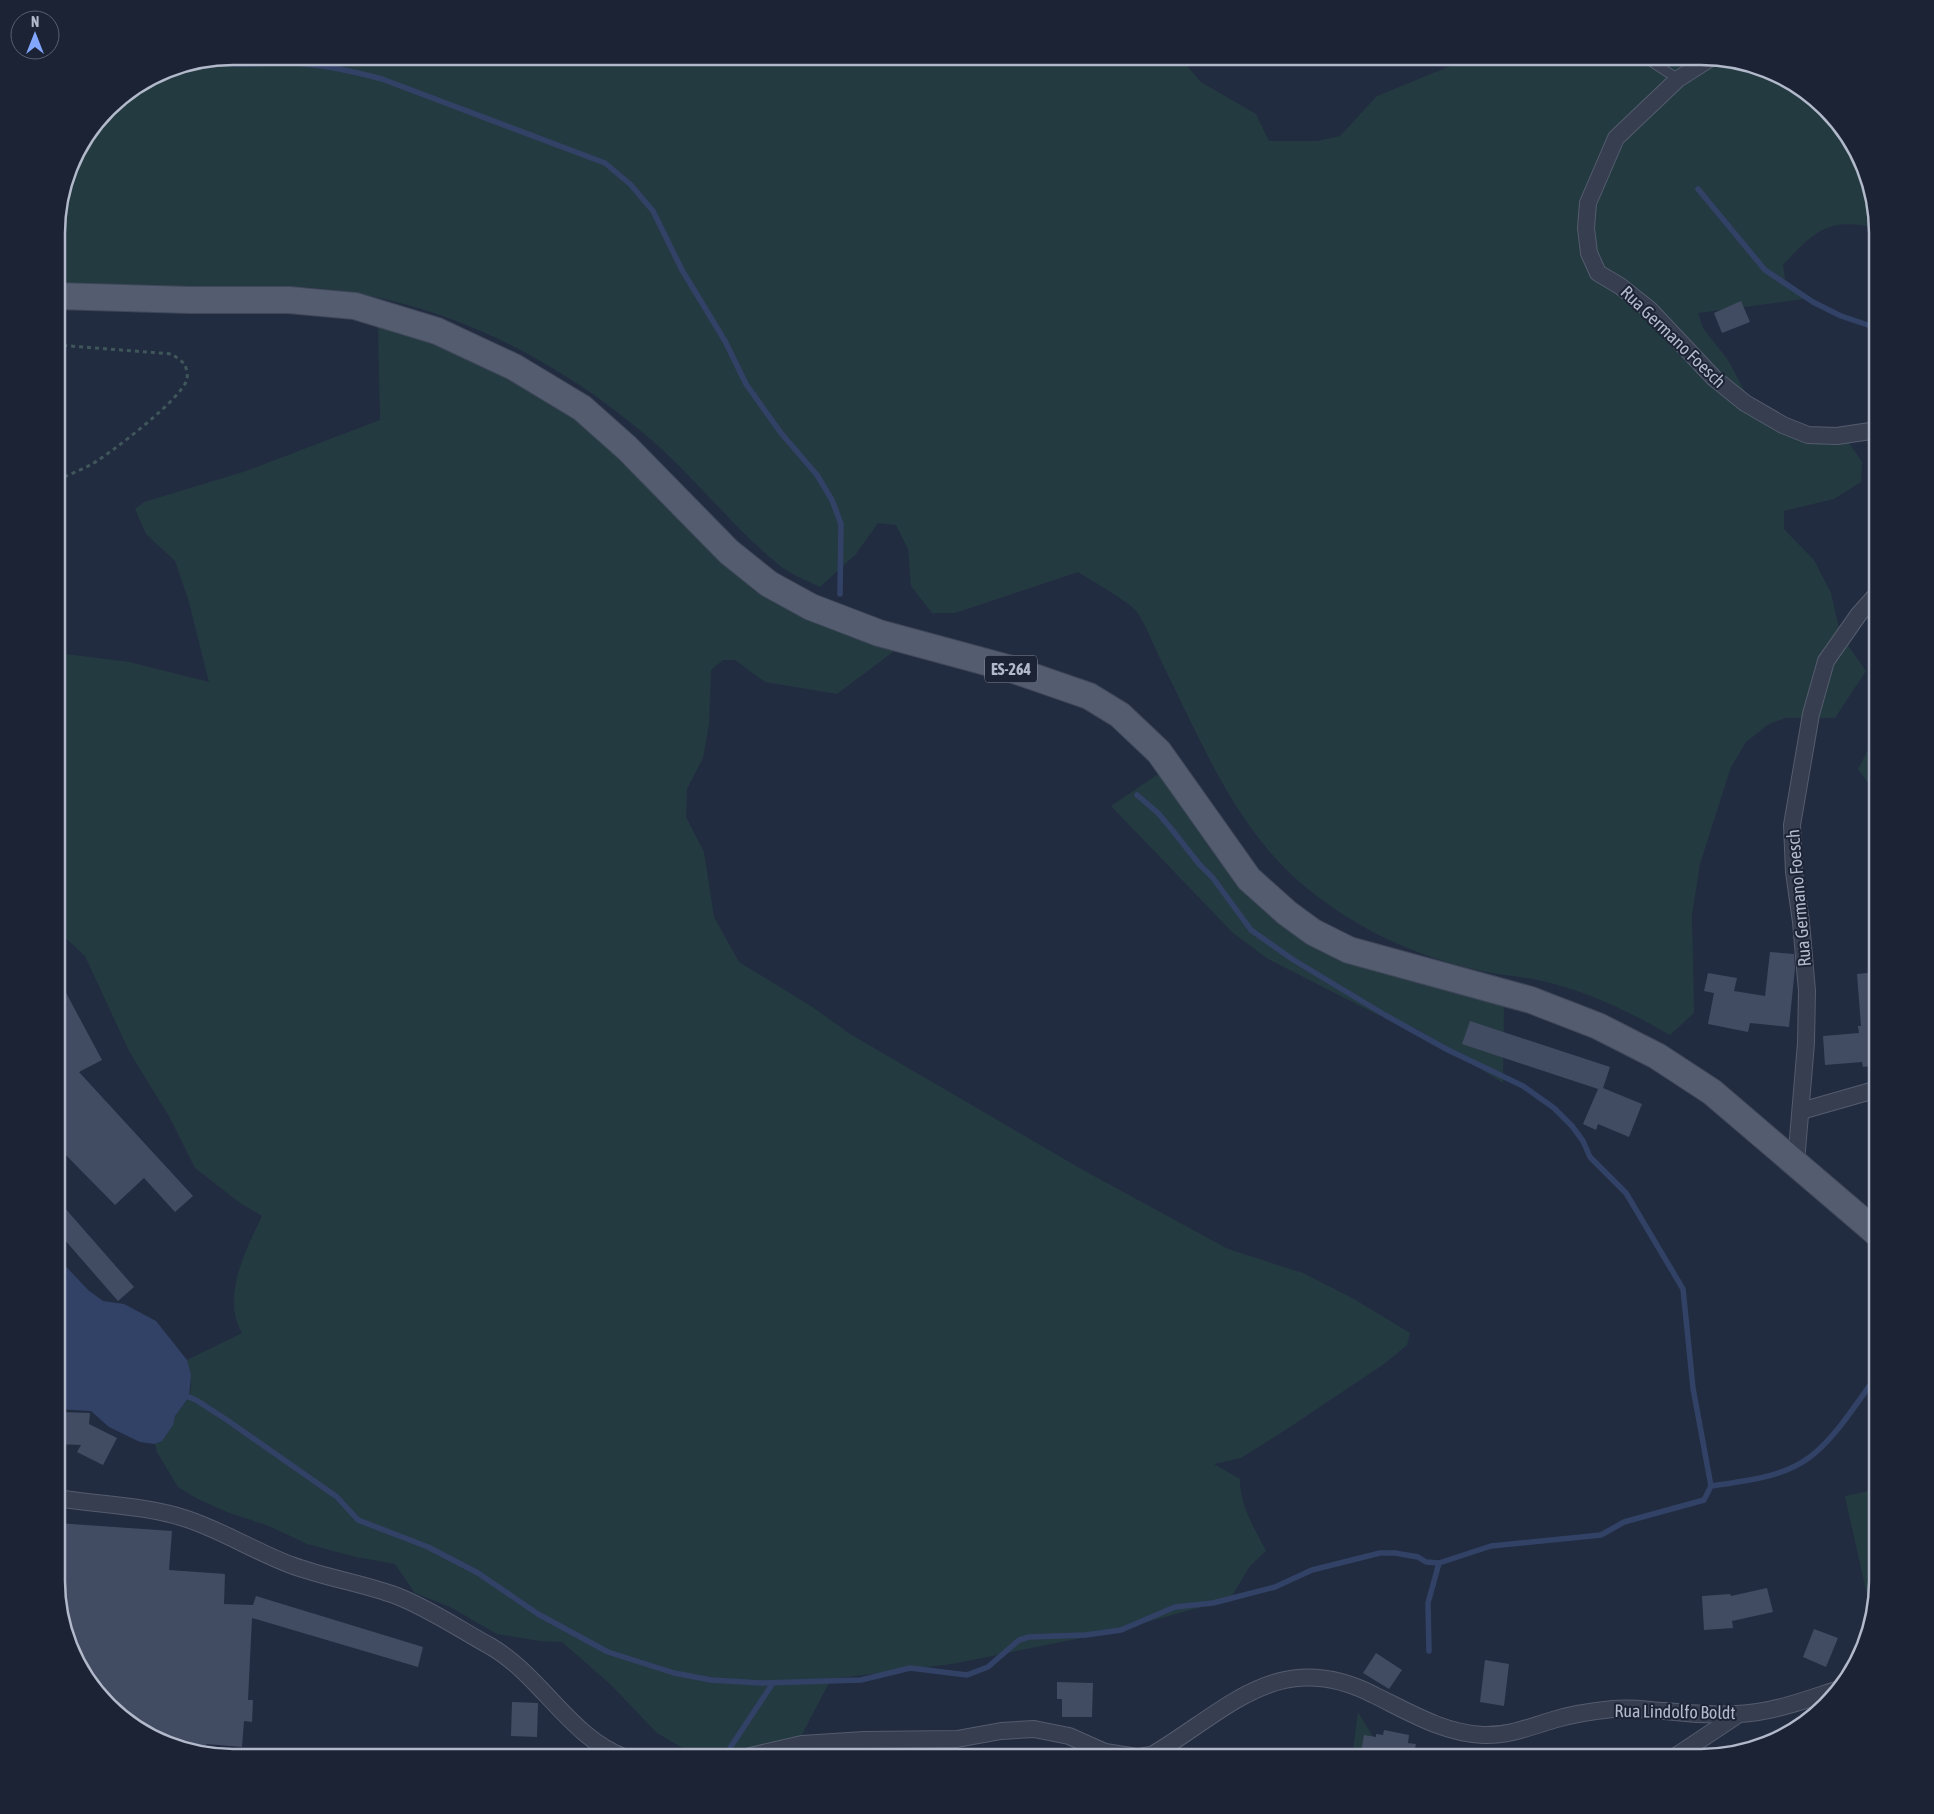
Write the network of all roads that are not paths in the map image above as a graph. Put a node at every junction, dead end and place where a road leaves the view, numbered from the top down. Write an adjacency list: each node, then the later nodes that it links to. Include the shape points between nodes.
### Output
1 (1657, 65): 3 (lane)
2 (1700, 65): 3 (street, Rua Germano Foesch)
3 (1678, 79): 5 (street, Rua Germano Foesch, via 1616,138 1598,176 1588,203 1586,228 1589,254 1598,273 1649,310 1714,378 1745,403 1808,435 1837,436)
4 (65, 296): 9 (main road, ES-264, via 289,300 354,306 437,331 514,367 588,414 627,448 729,552 769,584 811,607 879,633 1008,668 1089,696 1120,715 1159,752 1249,880 1313,932 1349,950 1531,1000 1598,1026 1657,1056 1712,1092)
5 (1869, 431)
6 (1869, 603): 8 (street, Rua Germano Foesch, via 1826,661 1811,714 1792,825 1807,991)
7 (1869, 1092): 8 (street)
8 (1801, 1111): 9 (street, Rua Germano Foesch)
9 (1796, 1162): 10 (main road, ES-264)
10 (1869, 1226)
11 (65, 1499): 15 (street, via 138,1507 188,1519 291,1565 370,1586 418,1605 504,1656 538,1683)
12 (1826, 1693): 13 (street, Rua Lindolfo Boldt, via 1780,1707)
13 (1739, 1714): 19 (street, Rua Lindolfo Boldt, via 1615,1709 1581,1714 1509,1734 1484,1735 1459,1732 1415,1716 1344,1682 1302,1678 1261,1686 1234,1700); 20 (street)
14 (834, 1741): 16 (street, Rua Lindolfo Boldt); 17 (street); 18 (street, Rua Lindolfo Boldt, via 957,1738 1034,1729 1069,1736)
15 (598, 1749)
16 (781, 1749)
17 (819, 1749)
18 (1098, 1749)
19 (1161, 1749)
20 (1686, 1749)

